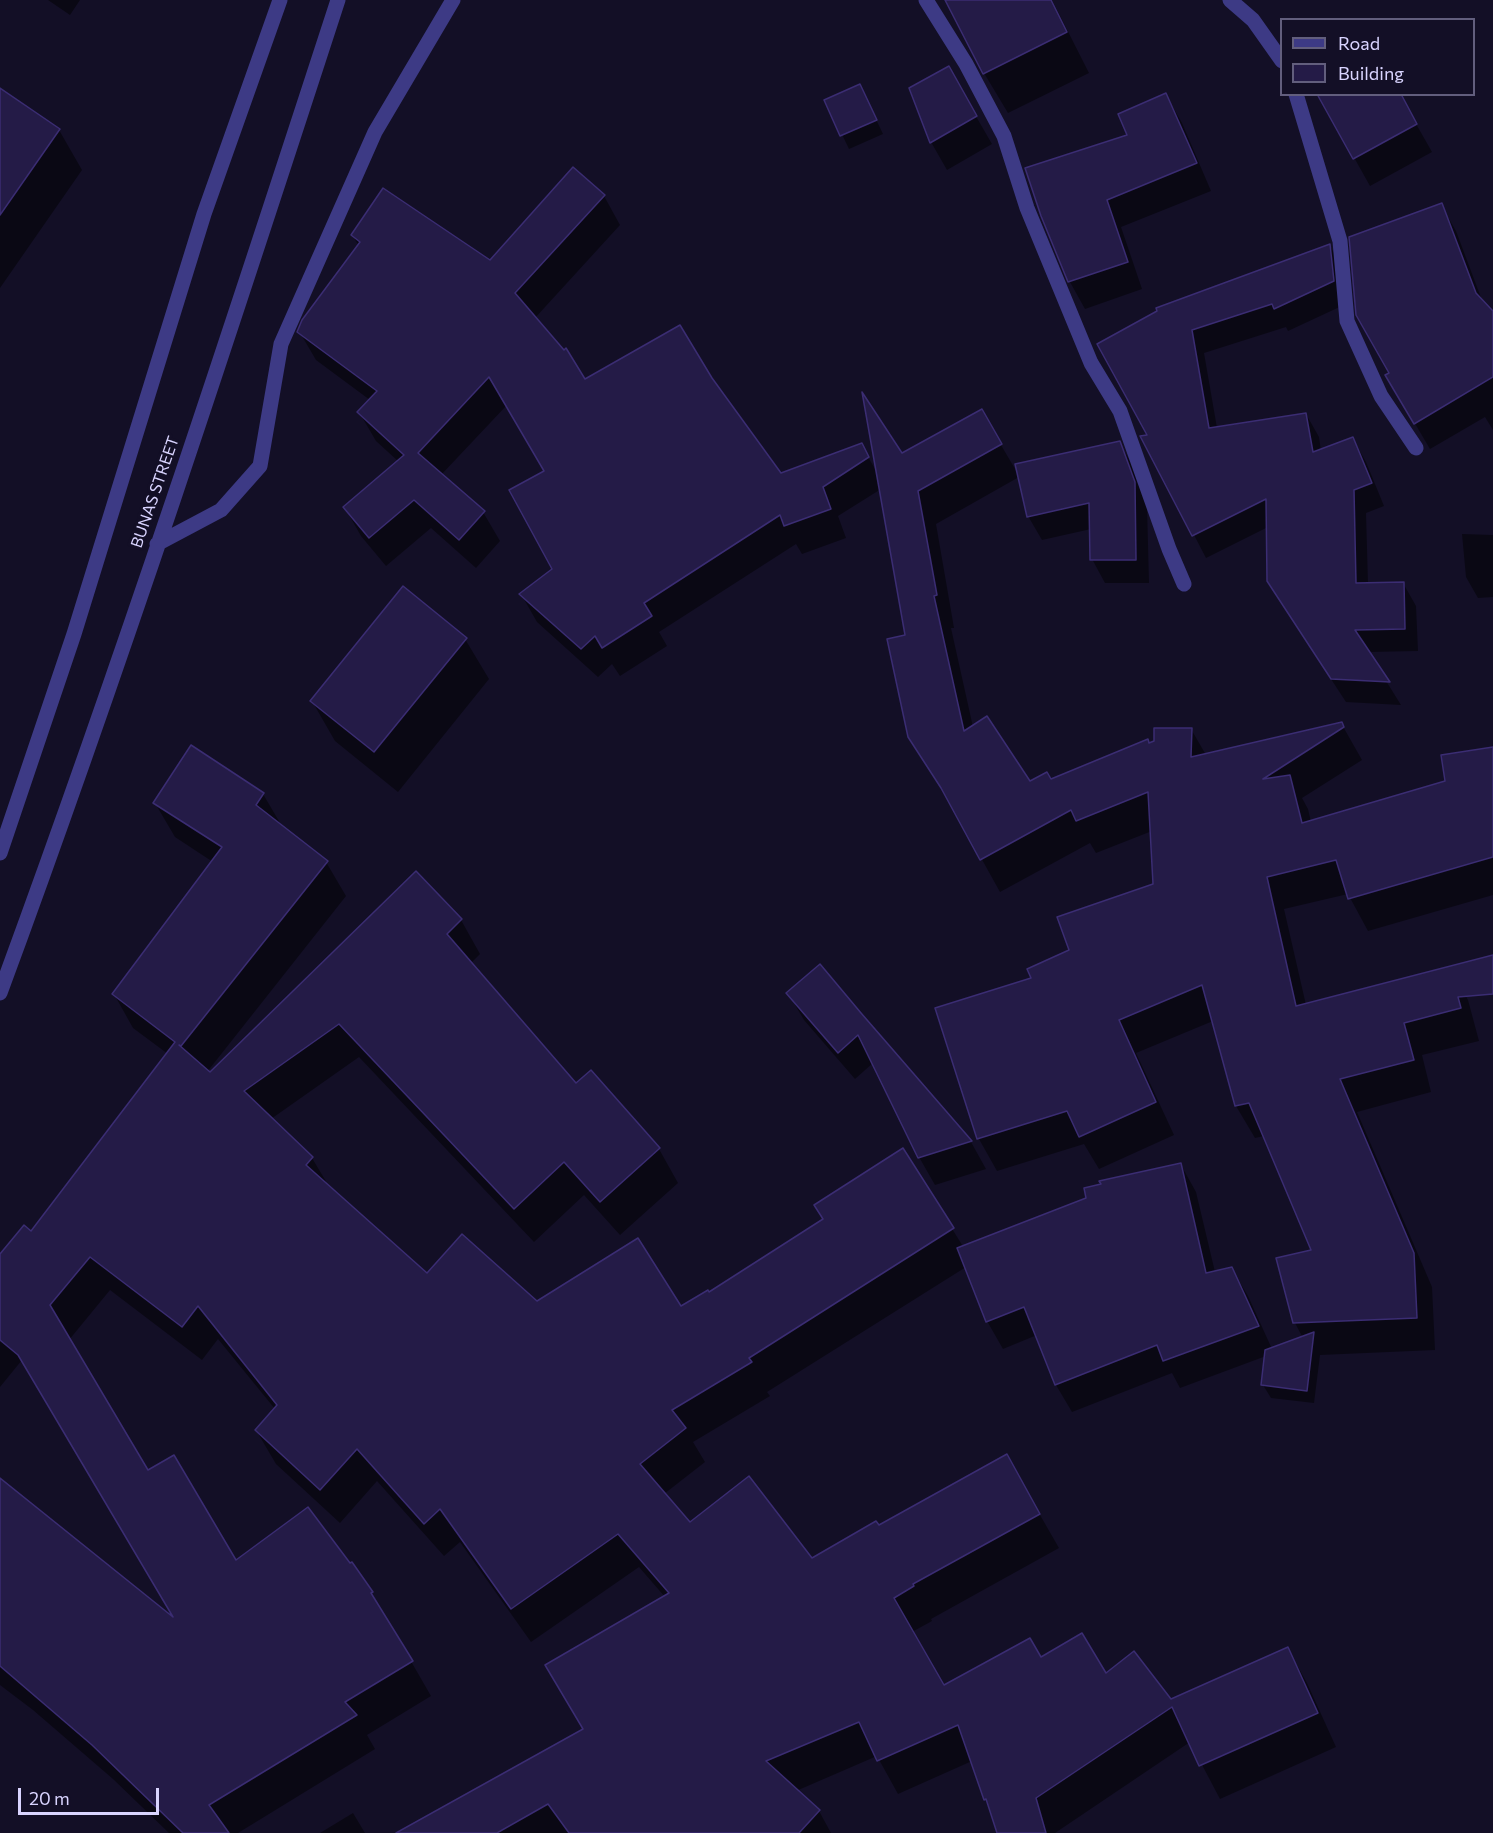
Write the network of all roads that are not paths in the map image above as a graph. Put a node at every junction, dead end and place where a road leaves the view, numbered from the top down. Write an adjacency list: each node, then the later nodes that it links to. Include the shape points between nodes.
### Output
1 (280, 0): 11 (street, BUNAS STREET, via 204,214 77,622)
2 (338, 0): 9 (street, BUNAS STREET)
3 (453, 0): 9 (street, via 375,132 281,344 260,466 221,510)
4 (926, 0): 10 (street, via 1004,136 1027,208 1091,363 1120,411)
5 (1230, 0): 6 (street, via 1253,20)
6 (1280, 60)
7 (1297, 96): 8 (street, via 1340,240 1347,321 1381,396)
8 (1416, 448)
9 (157, 544): 12 (street, BUNAS STREET)
10 (1184, 584)
11 (0, 853)
12 (0, 993)

